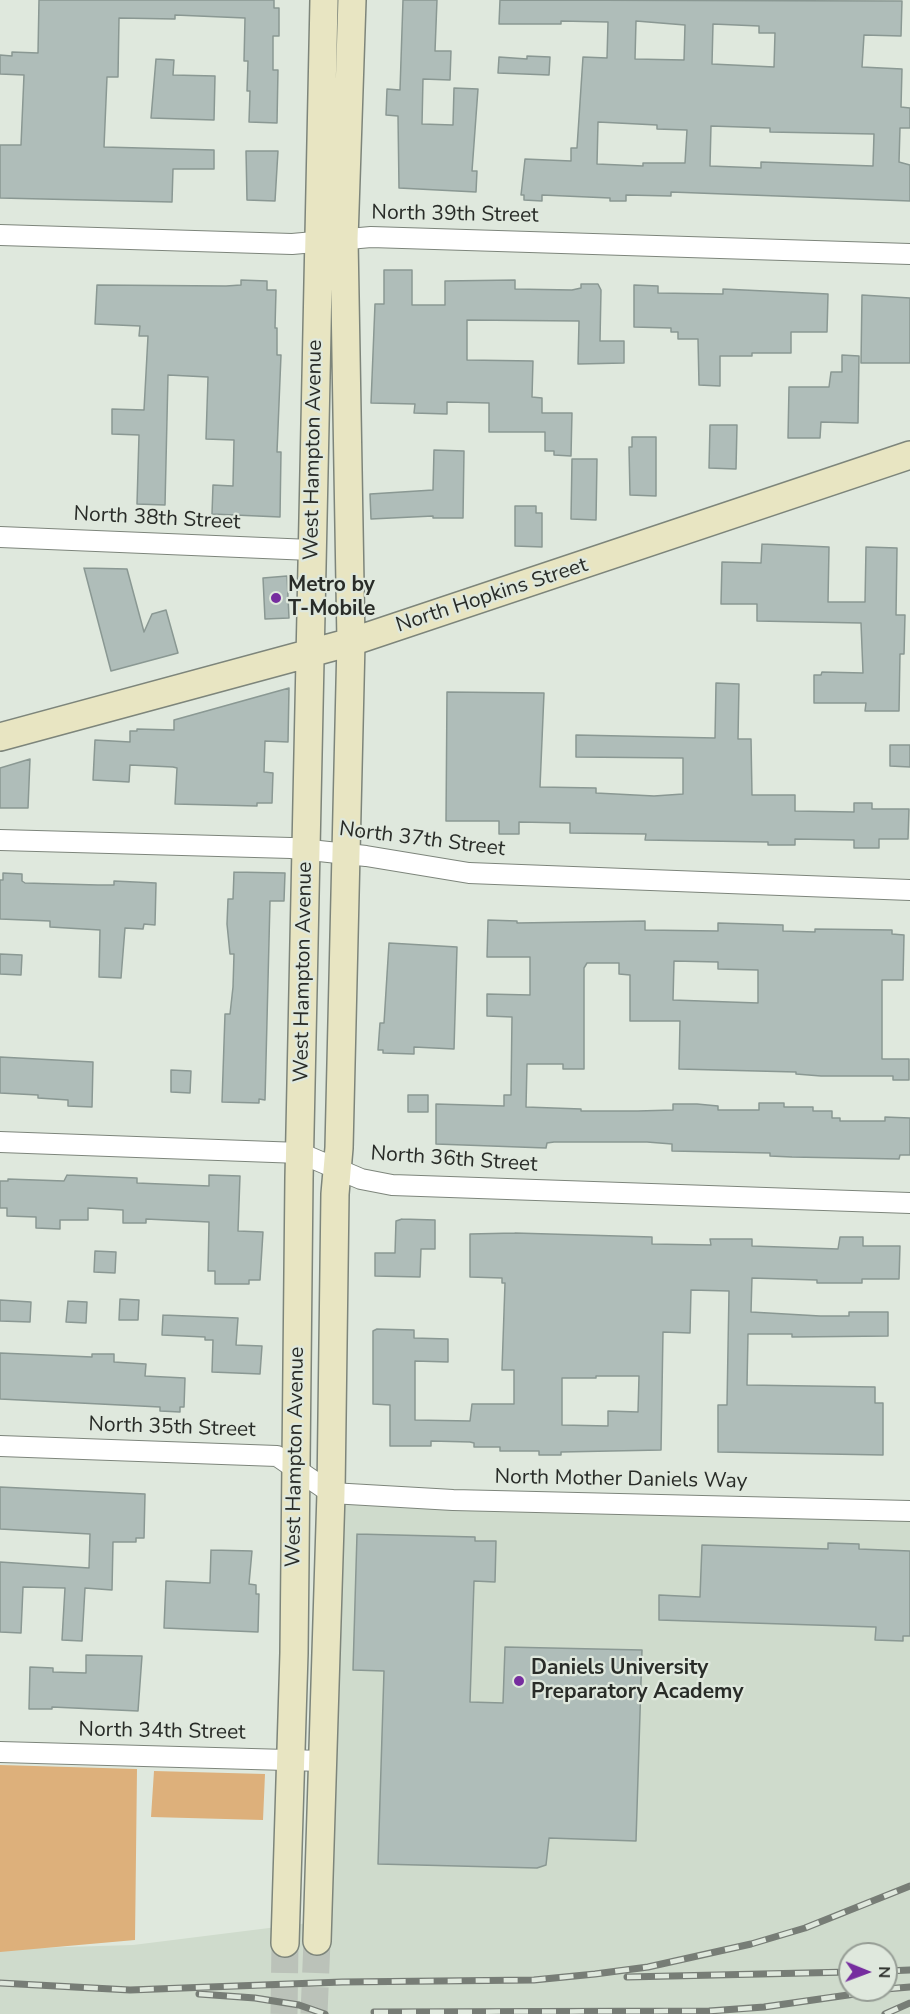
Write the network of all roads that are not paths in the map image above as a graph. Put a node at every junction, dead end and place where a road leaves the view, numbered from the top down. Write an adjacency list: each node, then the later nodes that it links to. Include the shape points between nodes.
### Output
1 (324, 0): 4 (main road, West Hampton Avenue)
2 (352, 0): 4 (main road, West Hampton Avenue)
3 (0, 235): 4 (street, North 39th Street, via 292,244)
4 (331, 240): 5 (street, North 39th Street, via 482,239); 8 (main road, West Hampton Avenue); 9 (main road, West Hampton Avenue)
5 (910, 254)
6 (910, 455): 9 (main road, North Hopkins Street)
7 (0, 537): 8 (street, North 38th Street)
8 (311, 550): 10 (main road, West Hampton Avenue)
9 (351, 642): 10 (main road, North Hopkins Street); 14 (main road, West Hampton Avenue)
10 (311, 653): 11 (main road, North Hopkins Street); 13 (main road, West Hampton Avenue)
11 (0, 737)
12 (0, 840): 13 (street, North 37th Street)
13 (307, 850): 14 (street, North 37th Street); 17 (main road, West Hampton Avenue)
14 (346, 854): 15 (street, North 37th Street, via 469,873); 18 (main road, West Hampton Avenue)
15 (910, 890)
16 (0, 1142): 17 (street, North 36th Street)
17 (300, 1153): 18 (street, North 36th Street); 21 (main road, West Hampton Avenue)
18 (337, 1170): 19 (street, North 36th Street, via 392,1185); 22 (main road, West Hampton Avenue)
19 (910, 1203)
20 (0, 1446): 21 (street, North 35th Street, via 277,1456)
21 (296, 1469): 22 (street, North 35th Street); 25 (main road, West Hampton Avenue)
22 (331, 1493): 23 (street, North Mother Daniels Way, via 453,1500); 26 (main road, West Hampton Avenue)
23 (910, 1511)
24 (0, 1752): 25 (street, North 34th Street)
25 (292, 1761): 26 (street, North 34th Street); 28 (main road, West Hampton Avenue)
26 (323, 1761): 27 (main road, West Hampton Avenue)
27 (317, 1941)
28 (285, 1943)

